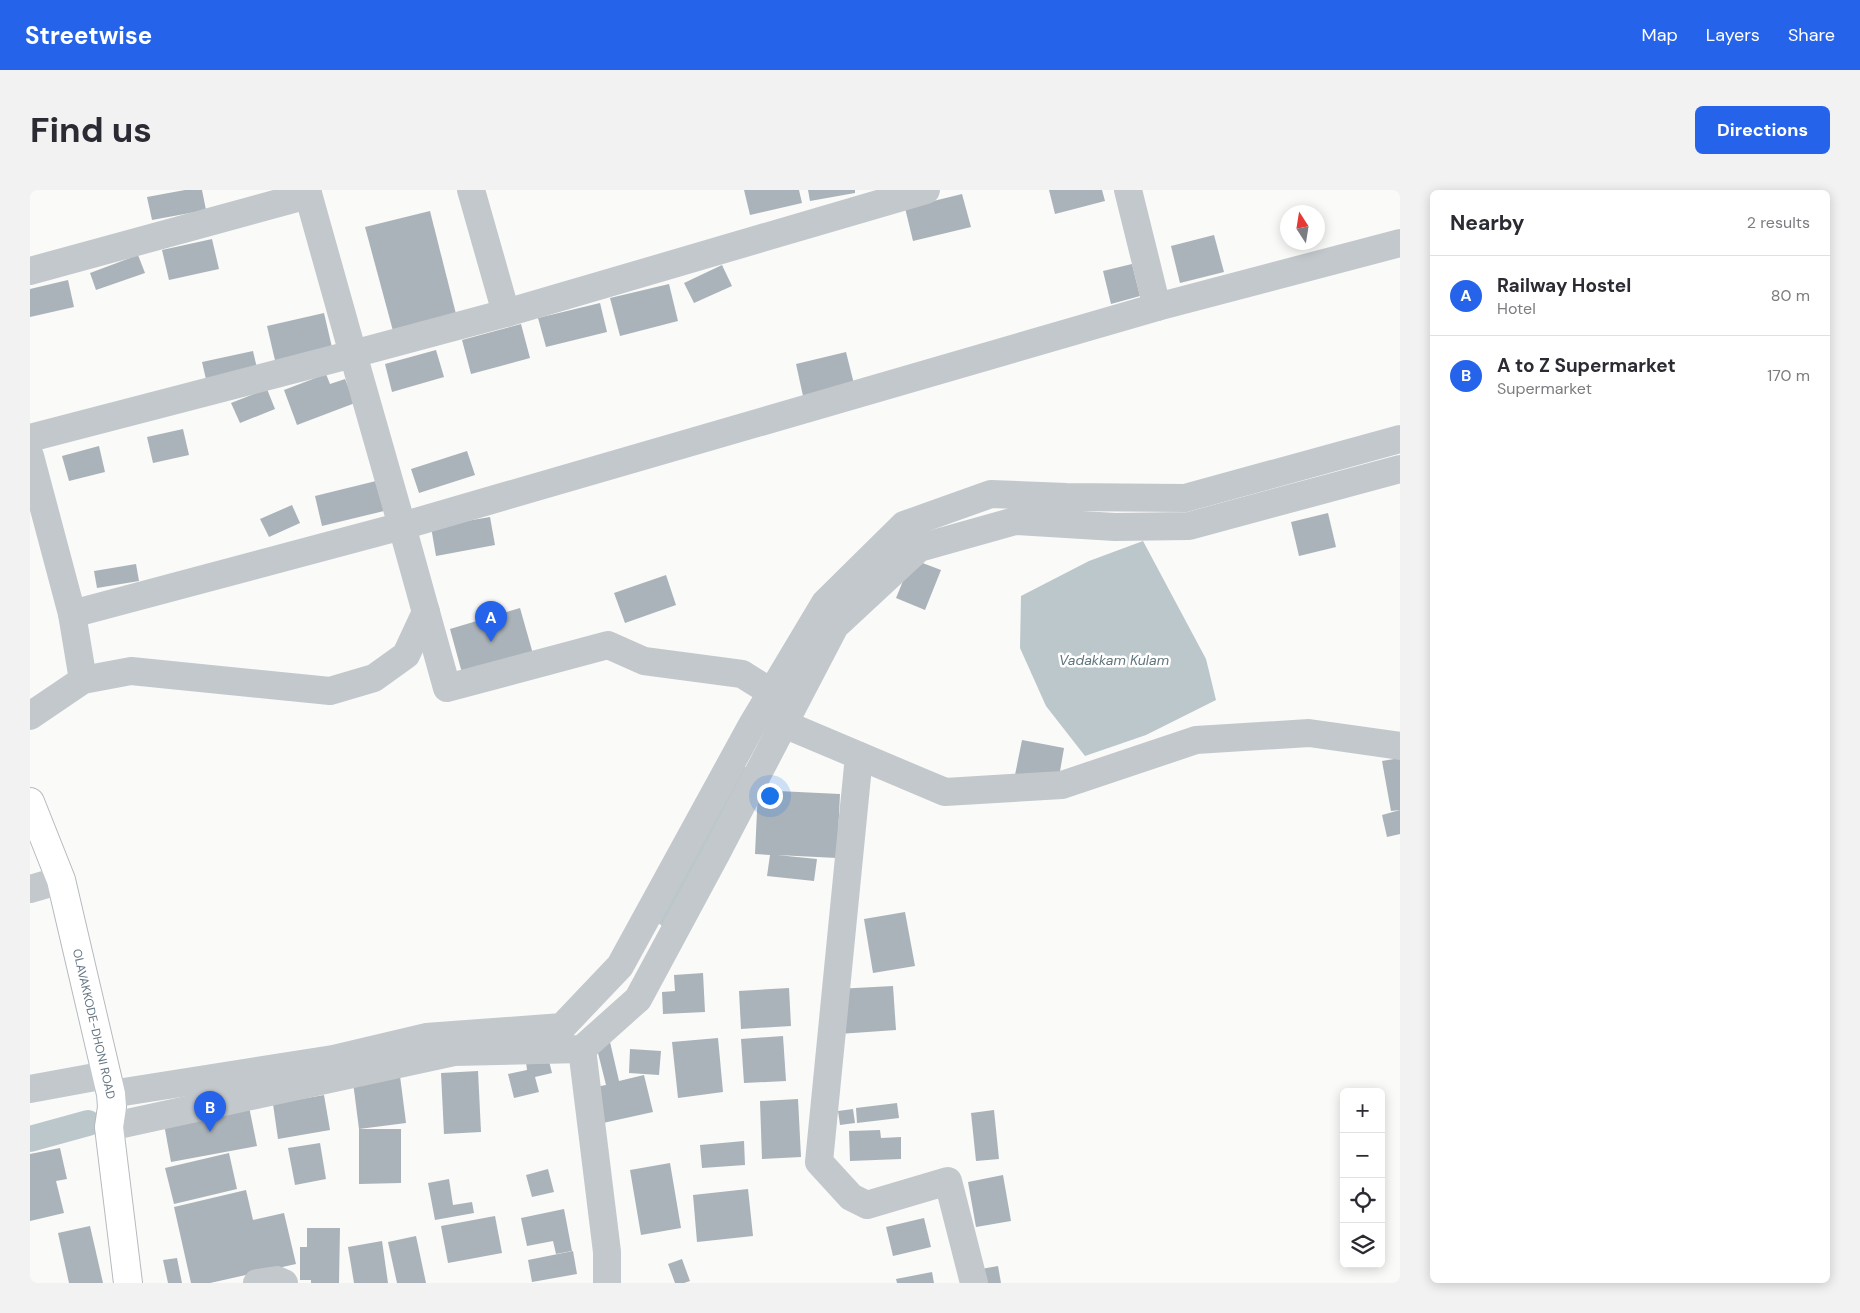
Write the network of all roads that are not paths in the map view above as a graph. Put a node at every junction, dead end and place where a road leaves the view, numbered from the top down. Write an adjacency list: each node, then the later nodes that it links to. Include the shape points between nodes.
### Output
1 (471, 190): 8 (street)
2 (926, 190): 8 (street)
3 (1128, 190): 7 (street)
4 (308, 193): 6 (street); 9 (street)
5 (1400, 243): 7 (street)
6 (30, 271)
7 (1157, 307): 14 (street)
8 (506, 313): 9 (street)
9 (353, 354): 10 (street); 14 (street)
10 (30, 438)
11 (1400, 439): 18 (street, via 1185,498 991,494 904,525 825,604)
12 (30, 456): 16 (street)
13 (1400, 469): 20 (street, via 1189,526 1115,527 1015,521 918,548 835,626)
14 (402, 526): 15 (street); 16 (street)
15 (426, 612): 17 (street, via 406,655 374,678 330,691 131,671); 18 (street, via 448,688 608,645 644,661 742,674)
16 (72, 614): 17 (street)
17 (83, 680): 19 (street)
18 (771, 692): 27 (street, via 620,966 562,1027 426,1037 333,1059)
19 (30, 716)
20 (784, 724): 22 (street); 26 (street, via 638,999)
21 (1400, 746): 22 (street, via 1309,733 1196,740 1062,785 945,792)
22 (859, 756): 34 (street, via 819,1162 851,1197 867,1205 948,1181)
23 (30, 802): 24 (main road, OLAVAKKODE-DHONI ROAD)
24 (61, 880): 25 (street); 27 (main road, OLAVAKKODE-DHONI ROAD)
25 (30, 888)
26 (582, 1049): 29 (street, via 454,1052); 33 (street, via 607,1252)
27 (109, 1085): 28 (street); 29 (main road, OLAVAKKODE-DHONI ROAD, via 112,1107)
28 (30, 1089)
29 (109, 1127): 30 (main road, OLAVAKKODE-DHONI ROAD)
30 (128, 1283)
31 (257, 1283): 32 (street, via 277,1280)
32 (284, 1283)
33 (607, 1283)
34 (974, 1283)

